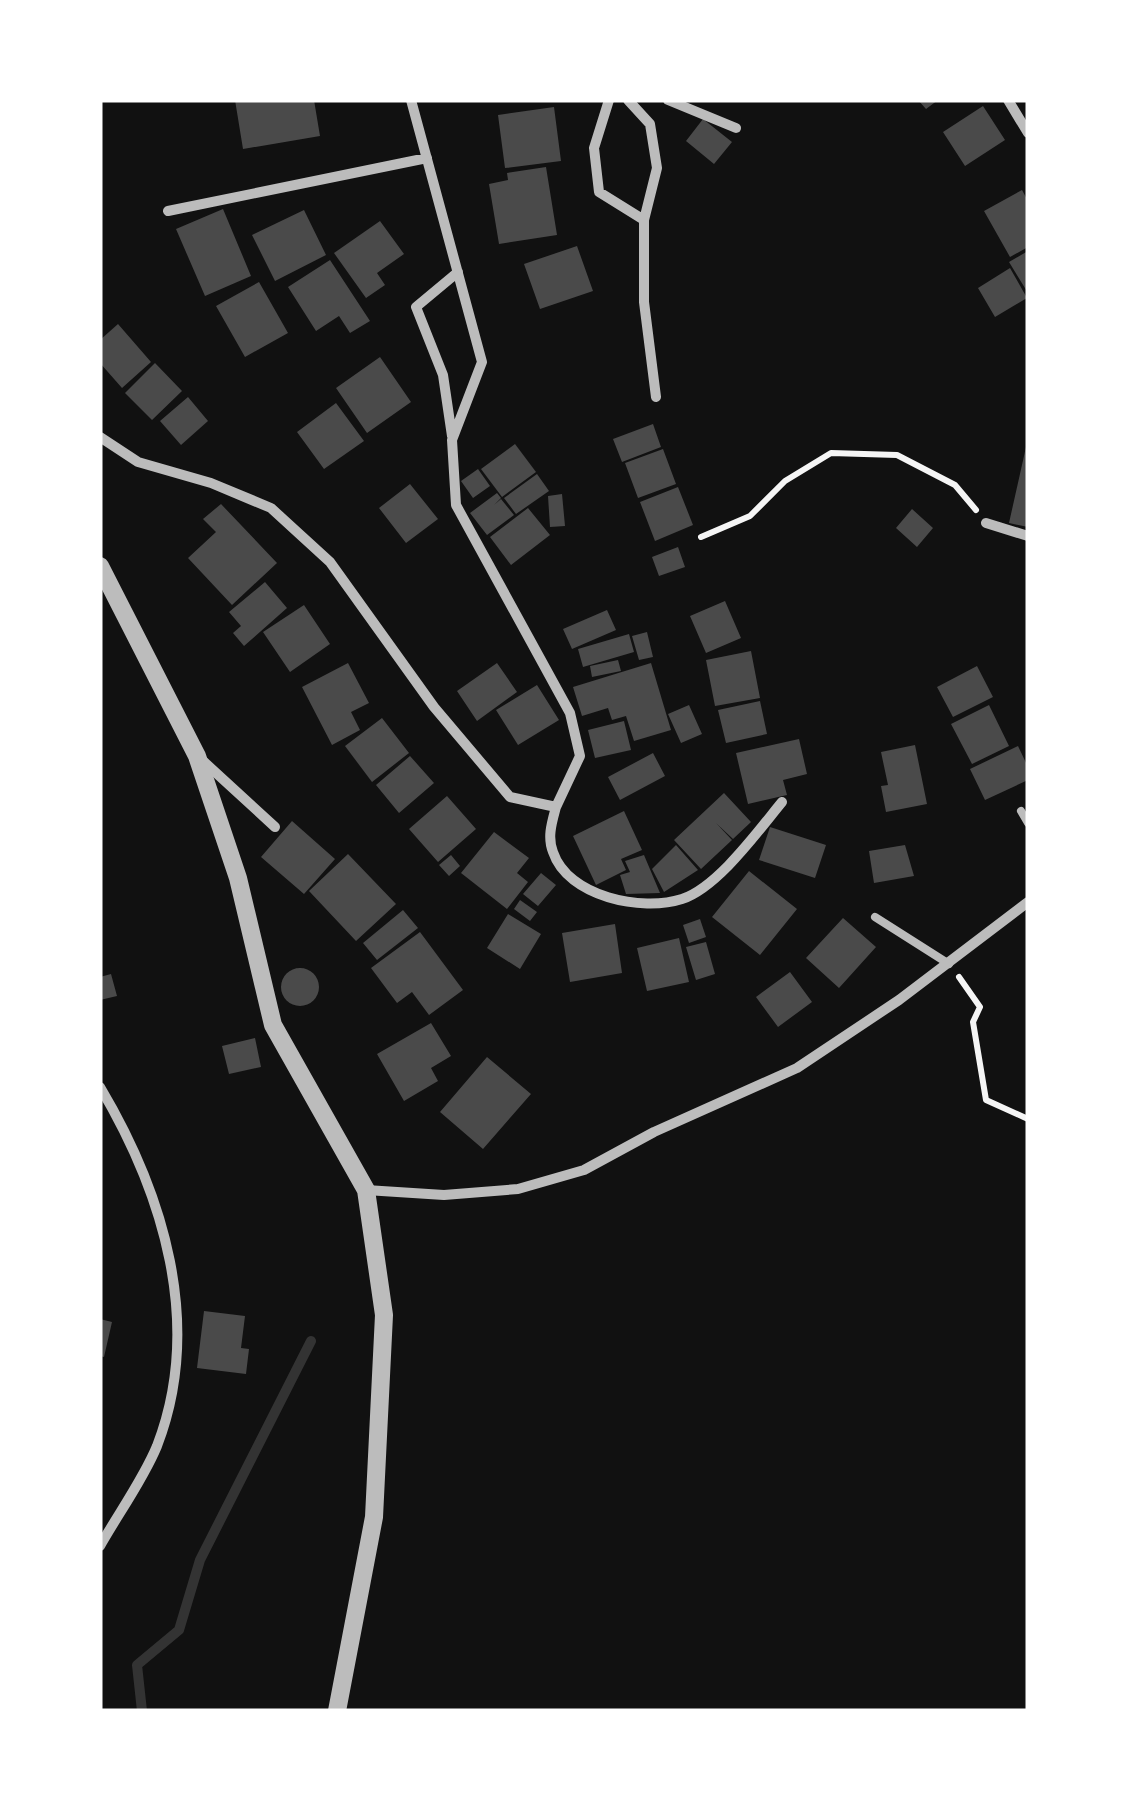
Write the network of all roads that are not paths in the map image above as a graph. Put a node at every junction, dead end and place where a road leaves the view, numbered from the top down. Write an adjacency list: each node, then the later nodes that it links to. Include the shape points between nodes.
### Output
1 (412, 100): 8 (street)
2 (610, 100): 10 (street, via 594,148 599,192)
3 (668, 100): 6 (street)
4 (1008, 100): 7 (street)
5 (630, 101): 10 (street, via 650,124 657,168)
6 (736, 128)
7 (1028, 132)
8 (427, 158): 9 (street); 11 (street)
9 (168, 211)
10 (644, 220): 12 (street, via 644,302)
11 (458, 272): 14 (street, via 482,362); 14 (street, via 416,307 443,375)
12 (656, 398)
13 (100, 437): 20 (street, via 138,462 270,508 330,562 434,707 510,796)
14 (452, 440): 20 (street, via 456,505 570,713 580,756)
15 (986, 522): 16 (street)
16 (1028, 536)
17 (100, 566): 18 (street)
18 (197, 756): 23 (street); 28 (street, via 238,878 273,1025)
19 (782, 802): 20 (street, via 730,863 684,899 636,905 587,888 560,866 550,830)
20 (556, 806)
21 (1021, 811): 22 (lane)
22 (1028, 823)
23 (275, 827)
24 (1028, 902): 26 (street)
25 (875, 918): 26 (lane)
26 (949, 964): 28 (street, via 797,1068 584,1170 518,1189 444,1196)
27 (100, 1087): 29 (street, via 134,1144 160,1208 173,1279 176,1379 156,1448)
28 (366, 1190): 30 (street, via 384,1315 374,1518)
29 (100, 1546)
30 (337, 1711)

